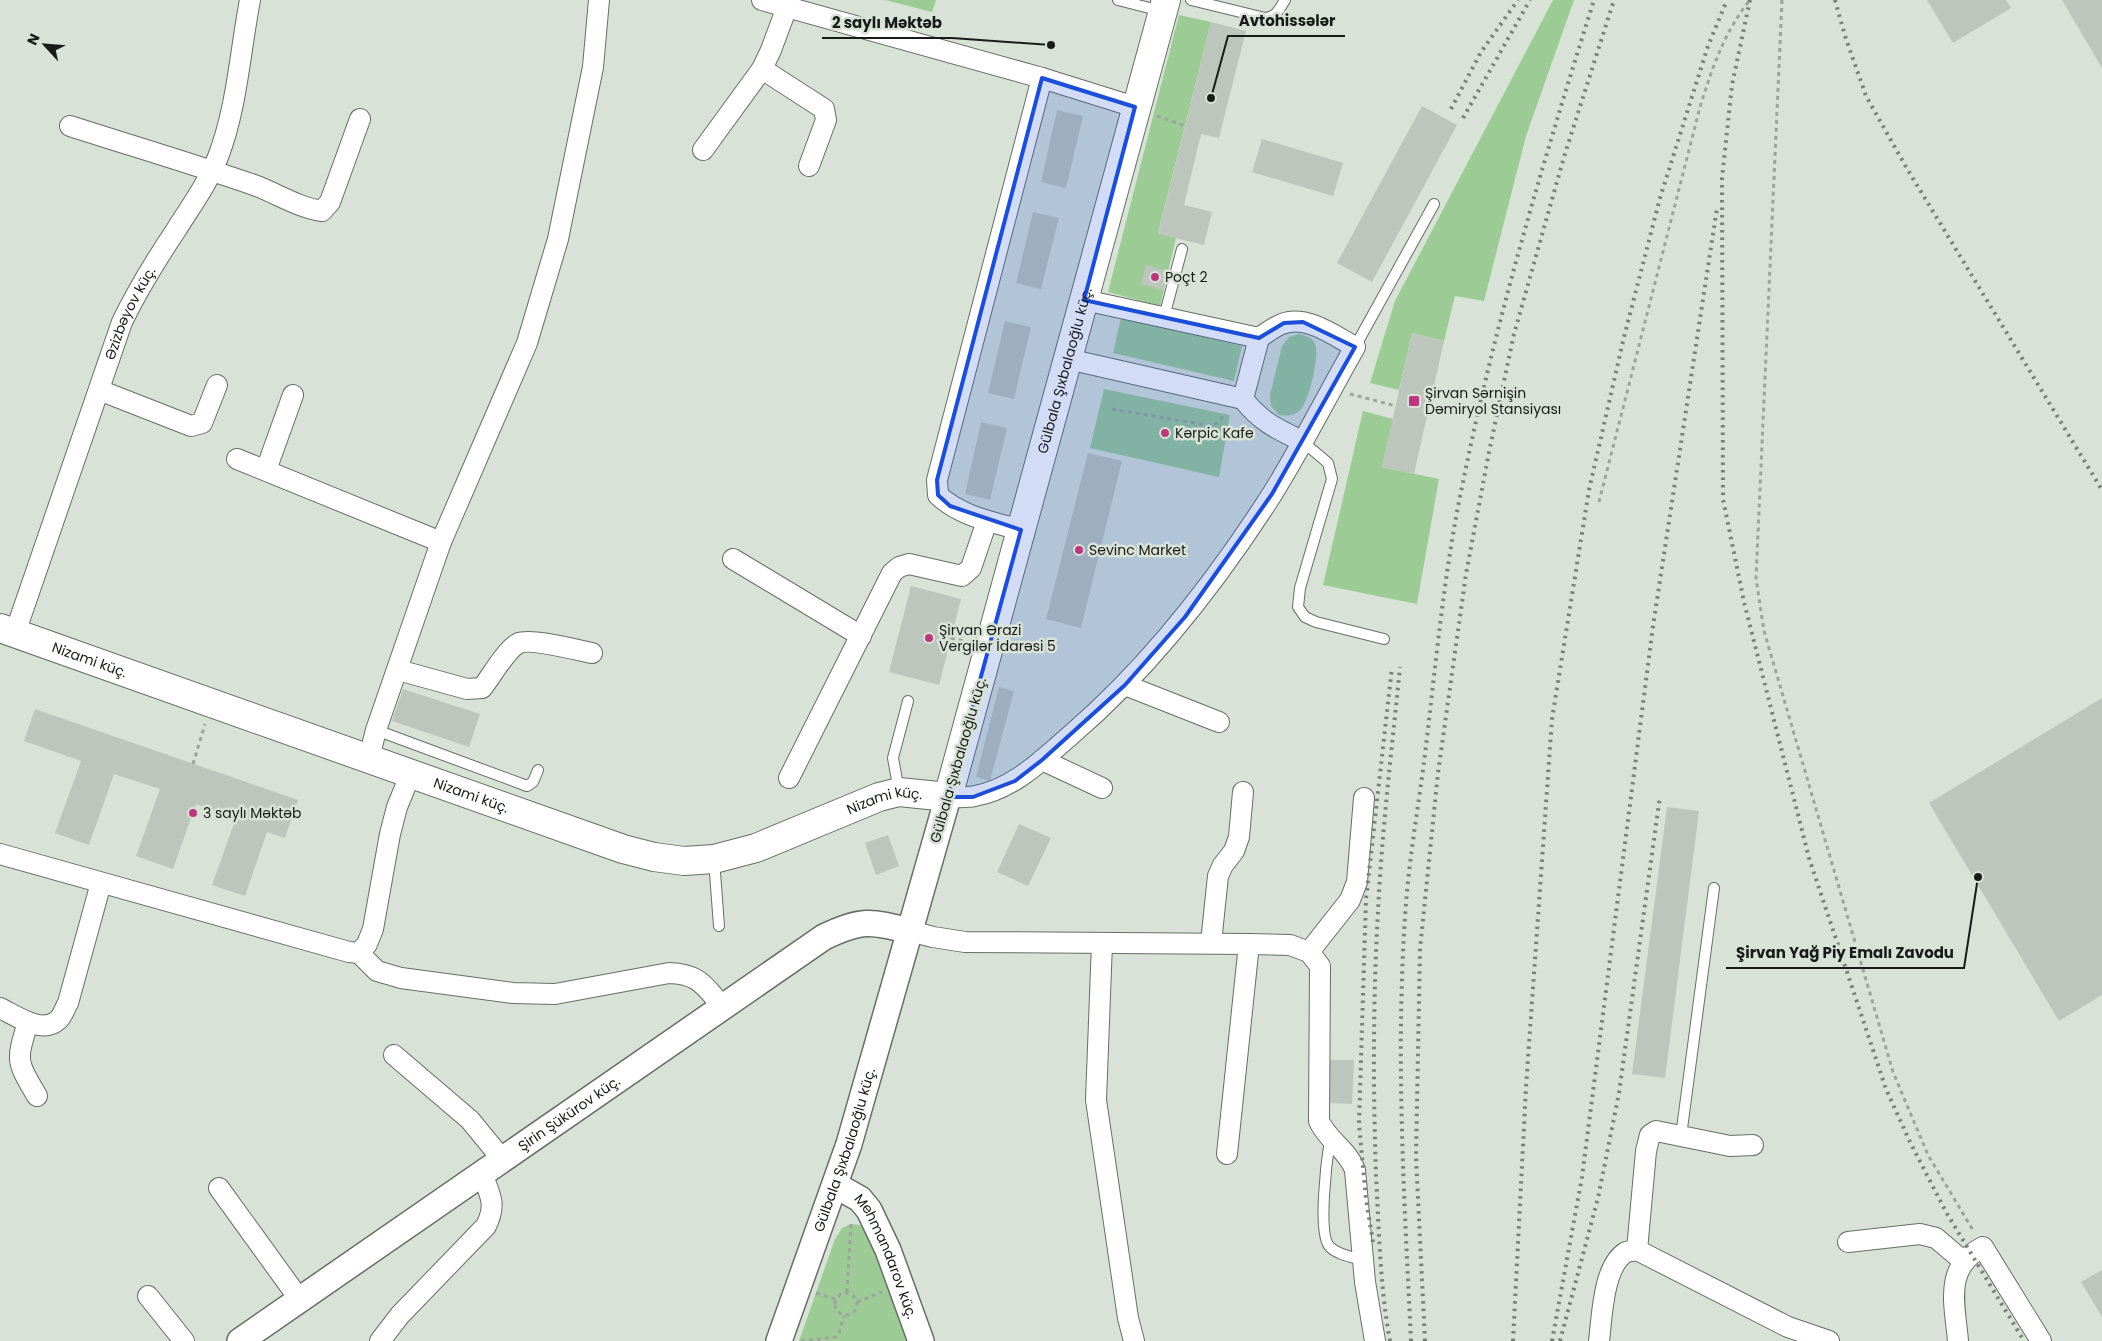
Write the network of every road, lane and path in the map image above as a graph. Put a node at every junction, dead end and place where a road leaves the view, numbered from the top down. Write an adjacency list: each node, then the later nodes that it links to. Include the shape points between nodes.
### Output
1 (250, 0): 19 (street, Əzizbəyov küç., via 226,132)
2 (599, 0): 40 (street, via 593,67 558,239 527,343)
3 (762, 0): 10 (street)
4 (1118, 0): 9 (lane)
5 (1191, 0): 6 (lane, via 1264,18 1272,18)
6 (1284, 0)
7 (1750, 0): 37 (path, via 1739,13 1718,53 1700,107)
8 (1782, 0): 89 (path, via 1756,578 1764,631 1892,1072 1928,1155)
9 (1164, 6): 13 (main road, Gülbala Şıxbalaoğlu küç.)
10 (787, 7): 11 (street); 12 (street)
11 (762, 68): 17 (street); 18 (street, via 824,109 826,120)
12 (1042, 78): 13 (street); 38 (street, via 937,480 938,495 950,506)
13 (1136, 107): 16 (path); 22 (main road, Gülbala Şıxbalaoğlu küç.)
14 (360, 118): 19 (street, via 330,202 322,212)
15 (70, 126): 19 (street)
16 (1185, 126)
17 (703, 150)
18 (809, 166)
19 (212, 171): 29 (street, Əzizbəyov küç., via 141,284 122,322)
20 (1434, 204): 25 (lane)
21 (1182, 249): 23 (lane)
22 (1084, 300): 23 (street); 26 (main road, Gülbala Şıxbalaoğlu küç.)
23 (1164, 318): 24 (street)
24 (1259, 338): 25 (street, via 1284,323 1303,322 1324,329); 31 (street)
25 (1355, 347): 28 (street)
26 (1068, 359): 31 (street); 39 (main road, Gülbala Şıxbalaoğlu küç.)
27 (217, 385): 29 (street, via 202,422 191,426)
28 (1331, 389): 32 (path); 34 (street)
29 (99, 390): 42 (street, Əzizbəyov küç.)
30 (293, 395): 36 (street)
31 (1235, 398): 33 (path, via 1213,426); 34 (street, via 1277,429)
32 (1396, 406)
33 (1112, 409)
34 (1302, 441): 44 (lane, via 1328,463 1332,479 1300,588 1298,607 1305,617 1316,622); 47 (street, via 1272,494 1224,565 1185,617)
35 (237, 459): 36 (street)
36 (266, 470): 40 (street)
37 (1599, 502)
38 (987, 521): 39 (street); 43 (street, via 971,568 962,576 909,564 892,573)
39 (1021, 530): 61 (main road, Gülbala Şıxbalaoğlu küç.)
40 (441, 542): 46 (street)
41 (733, 559): 43 (street)
42 (8, 630): 49 (main road, Nizami küç.)
43 (861, 636): 57 (street)
44 (1384, 639)
45 (592, 653): 46 (street, via 530,641 519,643 510,650 482,688 467,689)
46 (398, 670): 51 (street)
47 (1125, 686): 50 (street); 53 (street)
48 (908, 701): 59 (lane, via 893,758)
49 (212, 702): 52 (main road, Nizami küç.); 54 (path)
50 (1220, 722)
51 (376, 730): 52 (street); 55 (lane, via 527,786 533,782)
52 (369, 758): 56 (main road, Nizami küç.)
53 (1042, 760): 58 (street); 61 (street, via 1015,781 993,792 973,797)
54 (193, 764)
55 (538, 770)
56 (411, 772): 64 (main road, Nizami küç., via 623,849 684,861); 73 (street, via 390,834 373,929)
57 (790, 778)
58 (1102, 788)
59 (899, 792): 61 (main road, Nizami küç.); 64 (main road, Nizami küç., via 879,797 756,848)
60 (1243, 792): 70 (street, via 1239,837 1218,876)
61 (948, 797): 68 (street, Gülbala Şıxbalaoğlu küç.)
62 (1364, 798): 72 (street, via 1357,882 1350,900)
63 (0, 854): 65 (street)
64 (714, 859): 67 (lane)
65 (101, 883): 73 (street); 76 (street, via 68,1002 59,1020 46,1026)
66 (1714, 888): 79 (lane)
67 (719, 926)
68 (910, 931): 69 (street, via 965,942); 75 (street, Şirin Şükürov küç., via 863,923 844,928 824,938); 85 (street, Gülbala Şıxbalaoğlu küç.)
69 (1102, 943): 70 (street); 107 (street, via 1096,1100)
70 (1211, 943): 71 (street)
71 (1248, 944): 72 (street, via 1290,945); 82 (street)
72 (1309, 952): 80 (street, via 1320,966 1319,1121)
73 (359, 953): 75 (street, via 377,971 401,978 513,993 555,994 669,973 685,974 700,981)
74 (0, 1008): 76 (street)
75 (724, 1008): 83 (street, Şirin Şükürov küç.)
76 (28, 1022): 78 (street, via 19,1052 20,1067)
77 (394, 1055): 83 (street, via 470,1120)
78 (37, 1096)
79 (1681, 1136): 81 (street, via 1730,1146); 90 (street, via 1656,1131 1650,1135)
80 (1330, 1139): 91 (street, via 1352,1160 1355,1170); 91 (lane, via 1324,1193 1325,1238 1328,1246 1337,1252)
81 (1753, 1145)
82 (1227, 1154)
83 (502, 1159): 84 (street, Şirin Şükürov küç.)
84 (482, 1174): 98 (street, Şirin Şükürov küç.); 103 (street, via 492,1200 493,1213 486,1226 400,1315)
85 (835, 1185): 104 (street, Gülbala Şıxbalaoğlu küç.); 106 (street, Mehmandarov küç., via 860,1199 869,1210 888,1250)
86 (218, 1188): 98 (street)
87 (851, 1224): 94 (path)
88 (1848, 1242): 92 (street, via 1920,1234 1936,1238)
89 (1983, 1247): 92 (street); 112 (street)
90 (1637, 1250): 109 (street, via 1626,1252 1613,1267 1605,1293); 110 (street, via 1788,1327)
91 (1363, 1260): 108 (street)
92 (1963, 1262): 111 (street, via 1956,1276 1954,1292)
93 (889, 1289): 99 (path)
94 (847, 1292): 97 (path); 99 (path, via 854,1295)
95 (816, 1293): 97 (path)
96 (148, 1296): 101 (street)
97 (835, 1299): 100 (path, via 837,1312)
98 (300, 1300): 102 (street, Şirin Şükürov küç.)
99 (857, 1302): 100 (path, via 856,1309)
100 (844, 1316): 105 (path, via 836,1337)
101 (184, 1341)
102 (240, 1341)
103 (380, 1341)
104 (779, 1341)
105 (801, 1341)
106 (921, 1341)
107 (1134, 1341)
108 (1375, 1341)
109 (1599, 1341)
110 (1829, 1341)
111 (1958, 1341)
112 (2041, 1341)

